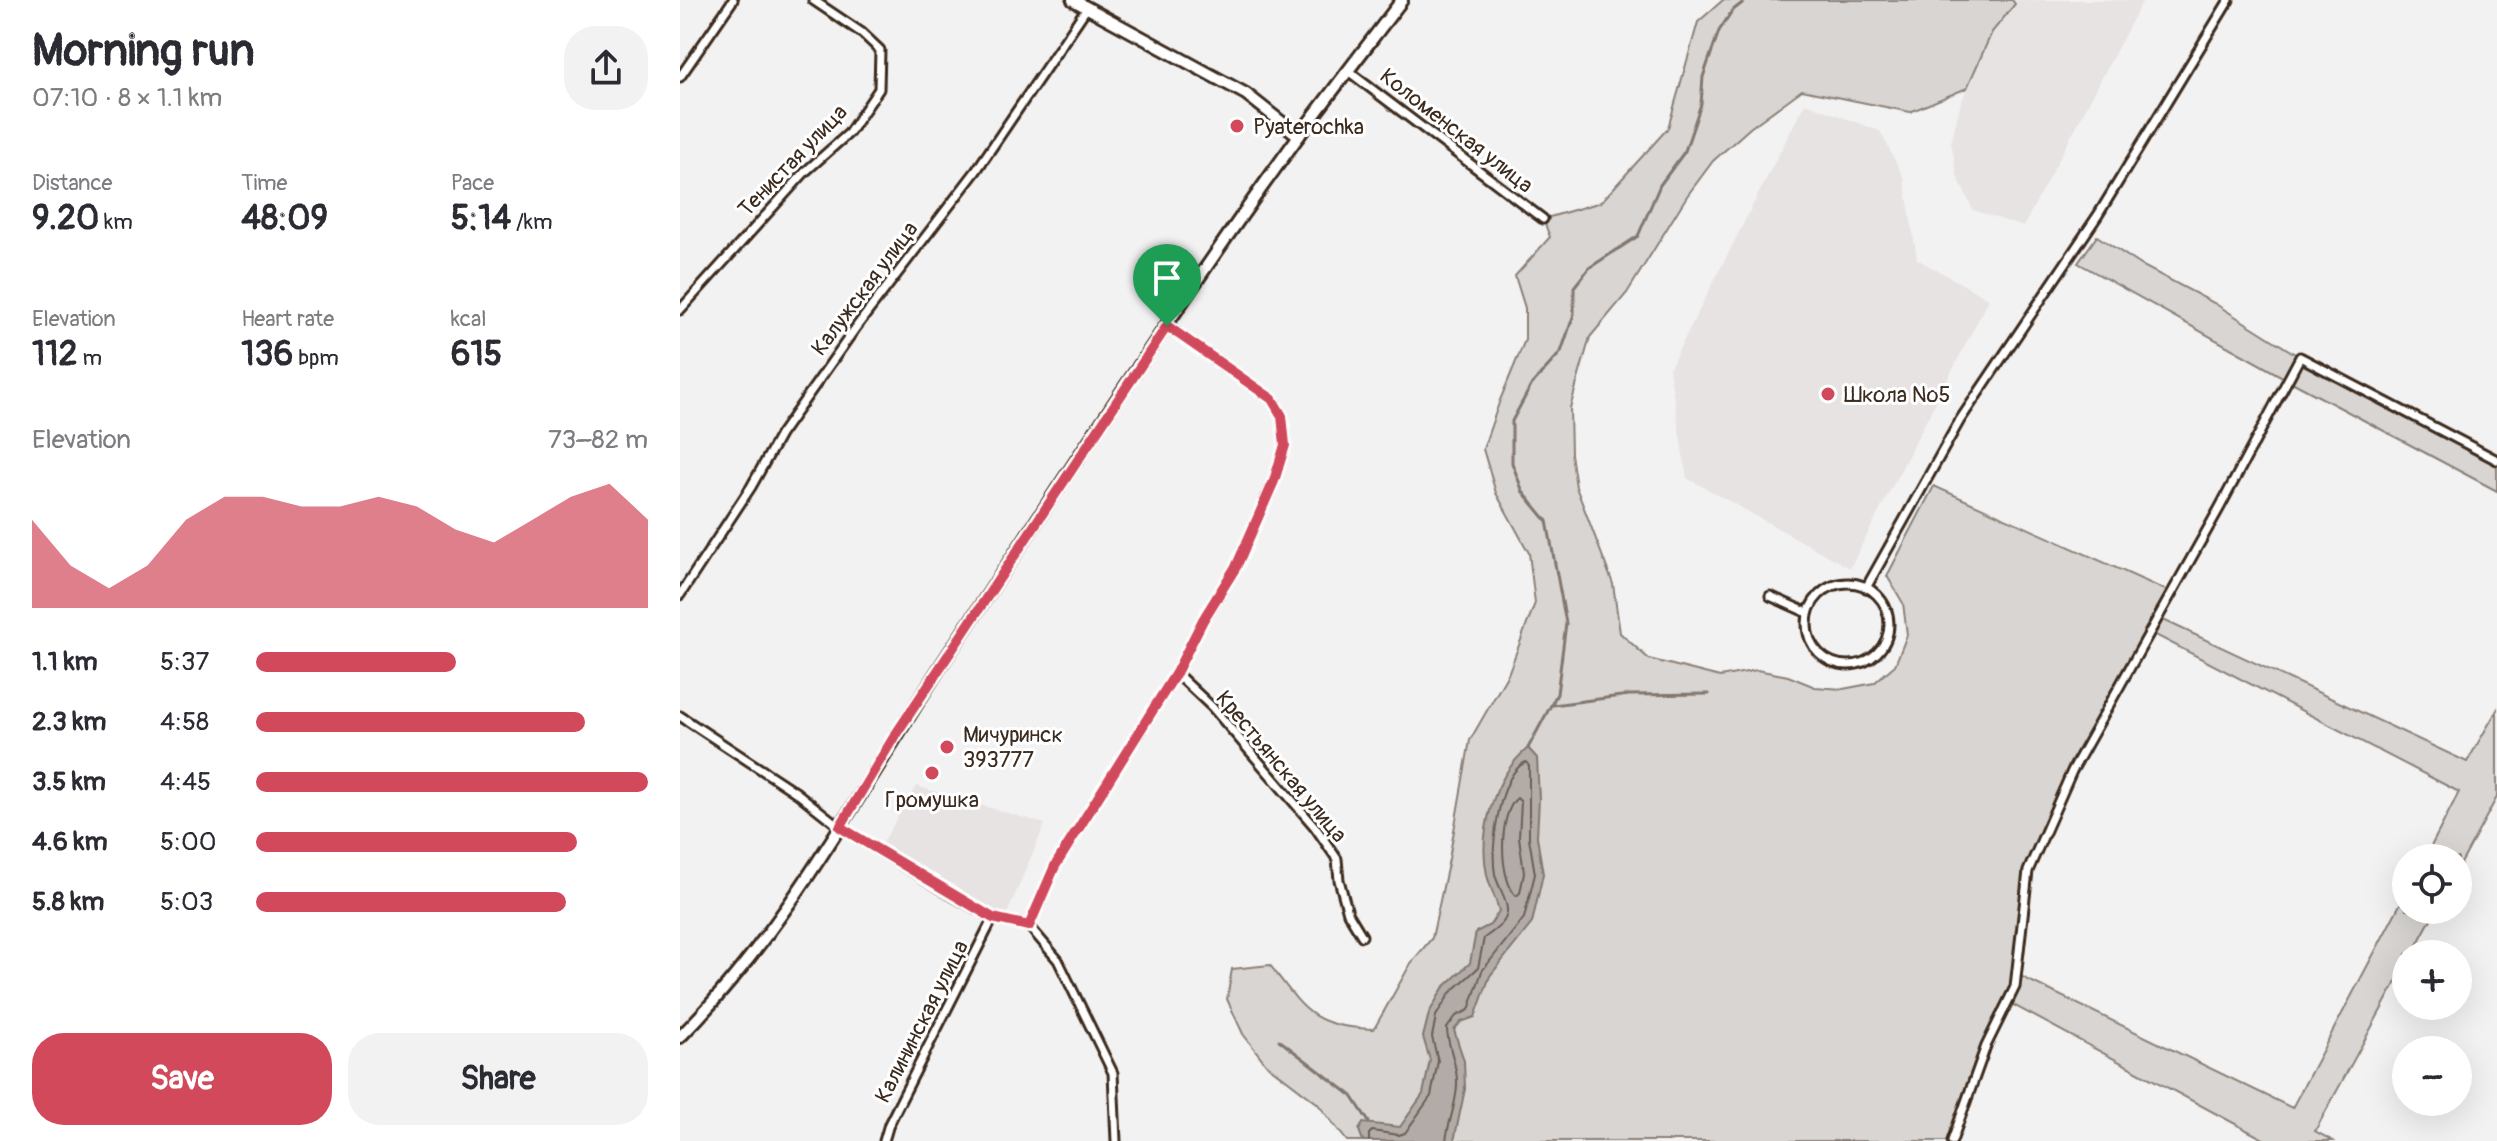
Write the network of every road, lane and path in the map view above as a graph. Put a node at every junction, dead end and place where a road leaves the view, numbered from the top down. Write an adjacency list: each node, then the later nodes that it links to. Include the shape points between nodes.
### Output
1 (733, 0): 8 (street)
2 (813, 0): 11 (street, Тенистая улица, via 880,50 879,89 849,133 805,172)
3 (1073, 0): 6 (street)
4 (1402, 0): 7 (street)
5 (2229, 0): 14 (street, via 2098,215 1960,420)
6 (1086, 9): 9 (street, via 1246,94); 15 (street, Калужская улица, via 976,171 780,435)
7 (1348, 71): 9 (street); 10 (street, Коломенская улица)
8 (680, 77)
9 (1299, 136): 12 (street)
10 (1543, 219)
11 (680, 310)
12 (1167, 326): 18 (street, via 1272,399 1282,416 1285,445 1237,565); 20 (street)
13 (2497, 460): 27 (street, via 2300,357 2065,786 2028,871 2015,987 1986,1046)
14 (1866, 588): 17 (street, via 1832,587); 17 (street, via 1883,603 1888,625 1882,646 1865,661 1843,665 1822,656 1809,636)
15 (680, 595)
16 (1770, 596): 17 (street)
17 (1808, 613)
18 (1176, 673): 22 (street, via 1055,866); 23 (street, Крестьянская улица, via 1315,827 1337,859 1348,913)
19 (680, 716): 20 (street)
20 (840, 827): 21 (street); 24 (street, via 739,972)
21 (993, 918): 22 (street); 25 (street, Калининская улица)
22 (1029, 926): 26 (street, via 1058,960 1113,1073)
23 (1362, 936)
24 (680, 1037)
25 (884, 1141)
26 (1116, 1141)
27 (1952, 1141)

